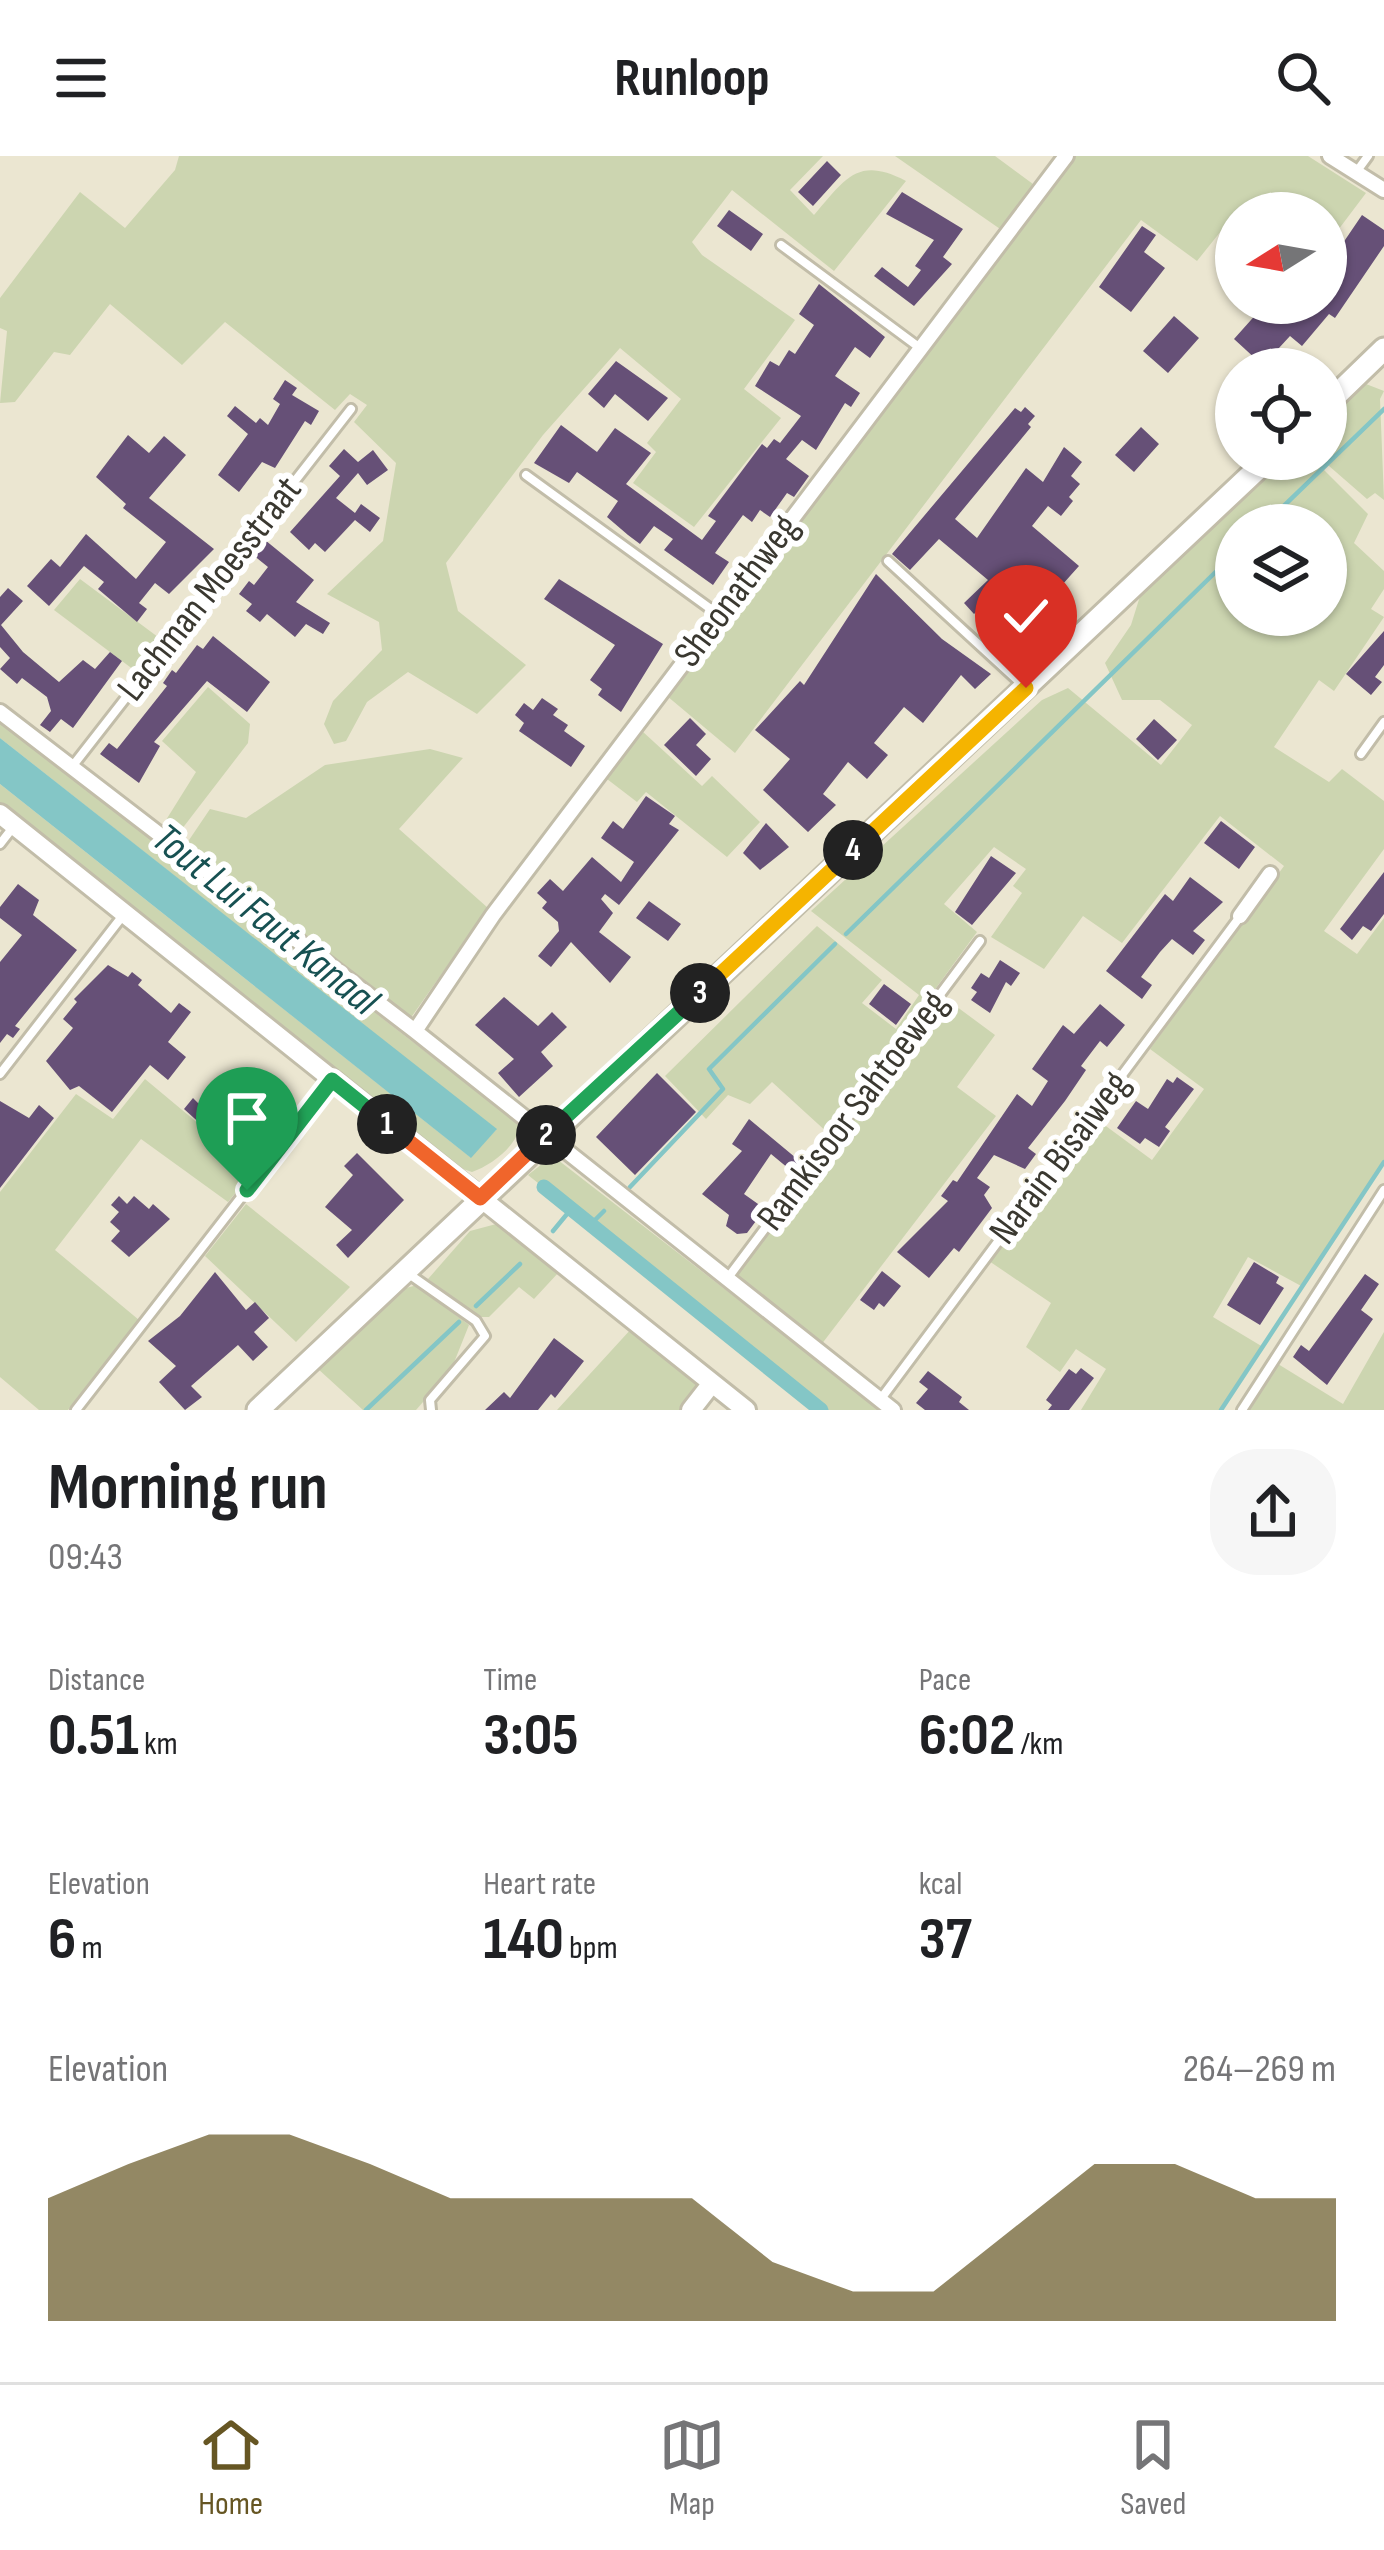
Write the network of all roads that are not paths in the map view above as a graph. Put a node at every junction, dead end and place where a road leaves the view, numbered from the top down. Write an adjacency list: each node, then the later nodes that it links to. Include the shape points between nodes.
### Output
1 (1066, 156): 7 (street, Sheonathweg)
2 (1330, 156): 4 (street)
3 (1368, 156): 4 (lane)
4 (1357, 172): 5 (street)
5 (1384, 190)
6 (781, 244): 7 (lane)
7 (920, 348): 14 (street, Sheonathweg)
8 (1384, 349): 9 (main road)
9 (1347, 384)
10 (351, 410): 19 (lane, Lachman Moesstraat)
11 (526, 475): 14 (lane)
12 (1246, 480): 15 (main road)
13 (888, 561): 15 (lane)
14 (719, 615): 26 (street, Sheonathweg)
15 (1026, 688): 29 (main road)
16 (0, 712): 19 (street)
17 (1384, 722): 18 (lane)
18 (1360, 754)
19 (70, 770): 26 (street)
20 (7, 820): 21 (lane); 23 (street)
21 (0, 844)
22 (1270, 874): 24 (street)
23 (124, 914): 27 (lane); 28 (street)
24 (1240, 916): 35 (lane, Narain Bisaiweg)
25 (980, 941): 33 (lane, Ramkisoor Sahtoeweg)
26 (415, 1030): 29 (street)
27 (0, 1074)
28 (332, 1080): 31 (street); 36 (lane)
29 (544, 1137): 31 (main road); 33 (street)
30 (1384, 1190): 41 (lane)
31 (480, 1198): 32 (main road); 34 (street)
32 (405, 1271): 37 (main road); 38 (lane, via 485,1336 430,1400)
33 (727, 1280): 35 (street)
34 (712, 1383): 39 (street); 40 (street)
35 (887, 1405)
36 (76, 1410)
37 (258, 1410)
38 (431, 1410)
39 (691, 1410)
40 (746, 1410)
41 (1242, 1410)

